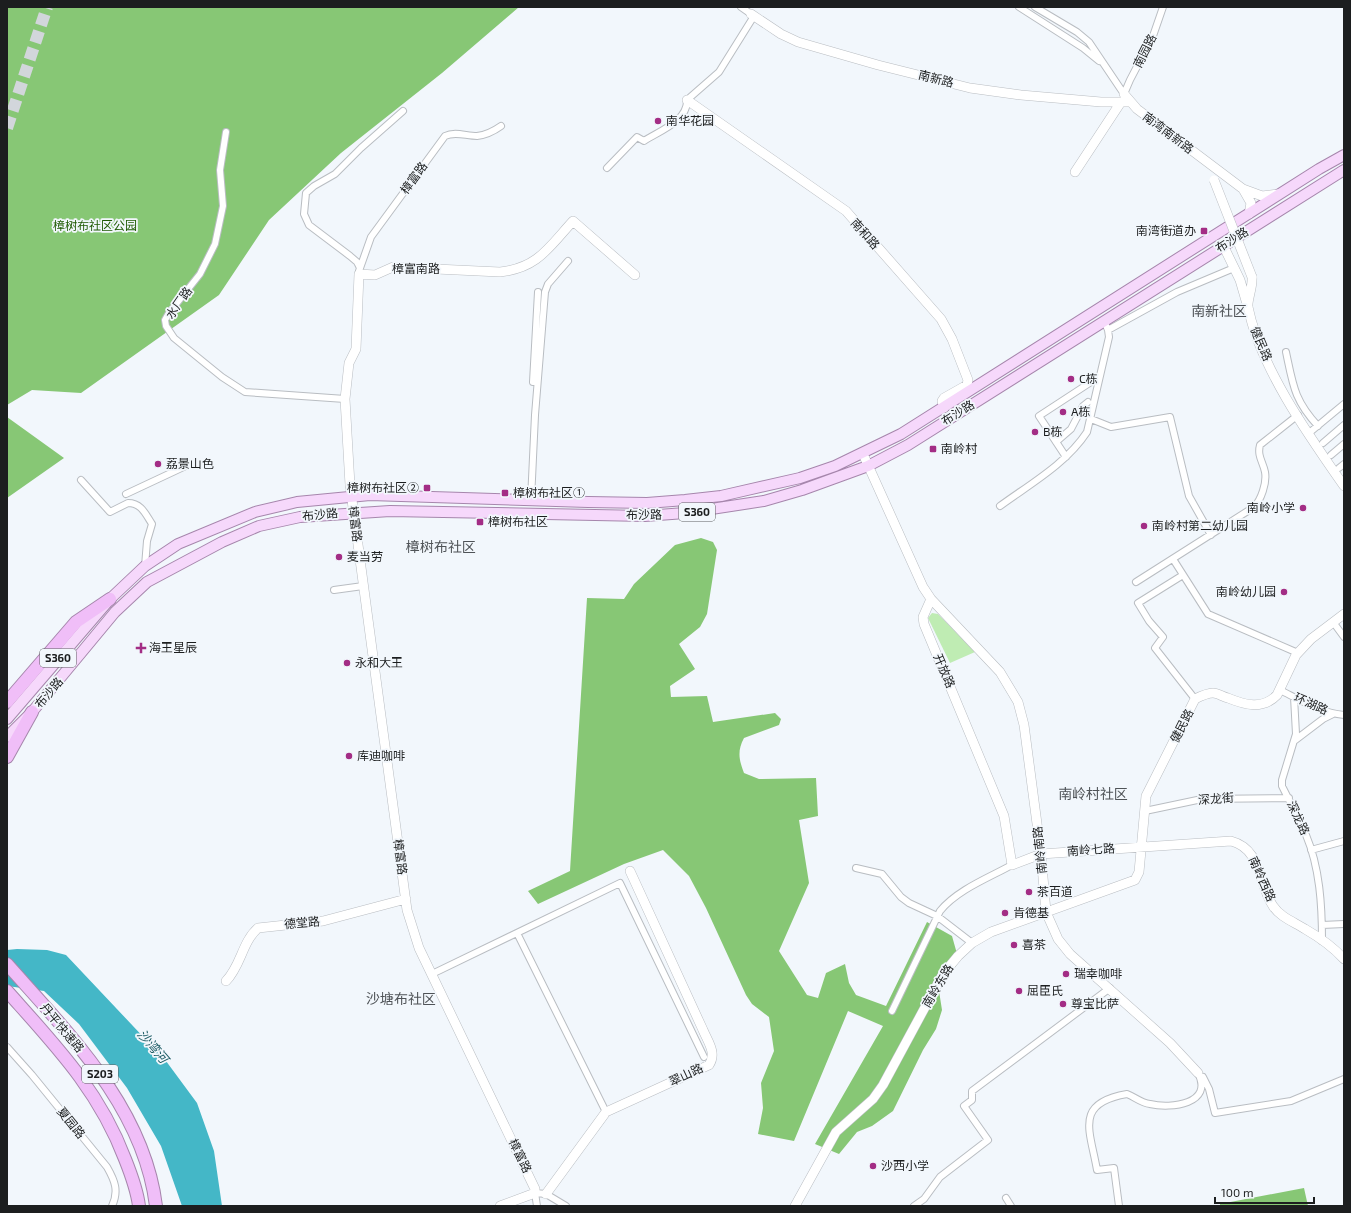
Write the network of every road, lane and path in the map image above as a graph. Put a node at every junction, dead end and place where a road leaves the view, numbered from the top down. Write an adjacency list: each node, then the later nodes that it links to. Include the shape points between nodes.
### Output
1 (741, 7): 5 (street)
2 (1019, 7): 6 (street, 南湾南新路, via 1083,48)
3 (1034, 7): 6 (street, 南湾南新路, via 1089,42)
4 (1163, 7): 7 (street, 南园路, via 1154,36)
5 (753, 15): 7 (street, 南新路, via 798,42 970,88 1101,102); 8 (street, via 719,72)
6 (1104, 66): 7 (street, 南湾南新路)
7 (1122, 98): 13 (street, 南湾南新路, via 1131,102); 16 (street)
8 (687, 100): 14 (street, via 686,111 681,117 644,141 638,137); 35 (street, 南和路, via 846,211 941,319 968,380 967,385 944,398)
9 (403, 111): 23 (street, via 335,174 306,193 306,221 357,262)
10 (501, 126): 23 (street, 樟富路, via 491,133 478,136 452,133 445,136 371,237)
11 (226, 132): 32 (street, 水厂路, via 220,170 223,206 215,244 200,274 169,313 165,320 166,326 174,338 193,354 245,392)
12 (1344, 155): 18 (main road, 布沙路 / S360)
13 (1212, 165): 17 (street, 南湾南新路); 26 (street, 健民路, bridge, via 1214,180 1252,277)
14 (607, 168)
15 (1344, 170): 20 (main road, 布沙路 / S360)
16 (1075, 172)
17 (1244, 189): 18 (street, 南湾南新路, via 1262,196); 19 (street, via 1251,203)
18 (1280, 194): 19 (main road, 布沙路 / S360)
19 (1249, 214): 35 (main road, 布沙路 / S360)
20 (1223, 245): 22 (street); 27 (main road, 布沙路 / S360)
21 (568, 261): 55 (street, via 548,284 545,292)
22 (1234, 268): 26 (street); 27 (street)
23 (359, 271): 24 (street, 樟富南路, via 375,275 393,266 500,272 516,270 534,262 573,221); 32 (street, via 356,349 349,363)
24 (635, 275)
25 (538, 292): 55 (street)
26 (1248, 304): 37 (street, 健民路, via 1255,331 1265,354)
27 (1106, 325): 38 (street, via 1109,337); 50 (main road, 布沙路 / S360, via 908,445)
28 (1286, 352): 29 (street)
29 (1288, 362): 30 (street); 41 (street, via 1298,401)
30 (1296, 363)
31 (1091, 382): 43 (street, via 1039,416)
32 (345, 399): 54 (street)
33 (1088, 402): 39 (street, via 1083,406)
34 (1344, 404): 41 (street)
35 (944, 408): 46 (main road, 布沙路 / S360)
36 (1071, 416): 39 (street)
37 (1298, 416): 42 (street, 健民路); 60 (street, via 1260,445 1259,458 1265,477 1259,502)
38 (1091, 419): 48 (street, via 1083,438); 60 (street, via 1111,426 1170,417 1190,496)
39 (1075, 424): 43 (street)
40 (1344, 425): 44 (street)
41 (1318, 426): 42 (street)
42 (1309, 433): 52 (street, 健民路)
43 (1056, 442): 48 (street)
44 (1322, 444)
45 (1344, 444): 47 (street)
46 (863, 454): 50 (street); 55 (main road, 布沙路 / S360, via 800,478 721,496 647,503)
47 (1331, 455)
48 (1066, 457): 57 (street)
49 (190, 464): 53 (street)
50 (868, 466): 58 (main road, 布沙路 / S360, via 831,481 764,501 685,513 645,516); 68 (street)
51 (81, 480): 62 (street, via 110,512 128,503 143,509 152,524 147,541)
52 (1344, 486)
53 (126, 494)
54 (351, 495): 55 (main road, 布沙路 / S360); 56 (main road, 布沙路 / S360); 58 (street, 樟富路)
55 (529, 500)
56 (297, 502): 59 (main road); 62 (main road, 布沙路 / S360, via 255,512 178,544)
57 (1000, 506)
58 (353, 512): 59 (main road, 布沙路 / S360); 65 (street, 樟富路)
59 (300, 517): 77 (main road, 布沙路 / S360, via 259,526 222,542 147,582 116,612)
60 (1211, 535): 61 (street)
61 (1173, 559): 63 (street); 64 (street)
62 (145, 566): 67 (main road, 布沙路 / S360)
63 (1183, 576): 72 (street, via 1208,614); 75 (street, via 1138,603 1163,637 1155,648)
64 (1136, 582)
65 (363, 586): 66 (street); 93 (street, 樟富路)
66 (334, 590)
67 (110, 599): 76 (highway, via 76,622); 80 (main road, 布沙路 / S360)
68 (931, 599): 89 (street, 南岭南路, via 1000,672 1018,702 1024,725); 90 (street, 开放路, via 923,617 924,624 1004,816)
69 (1344, 614): 70 (street, 健民路)
70 (1333, 622): 71 (street); 72 (street, 健民路)
71 (1344, 637)
72 (1298, 653): 73 (street, 健民路)
73 (1280, 690): 74 (street, 环湖路); 75 (street, 健民路, via 1273,700 1265,704 1238,702 1214,693)
74 (1294, 697): 78 (street, 环湖路); 82 (street, 深龙路)
75 (1195, 699): 85 (street, 健民路, via 1146,796)
76 (7, 702)
77 (32, 712): 81 (main road, 布沙路 / S360); 83 (highway)
78 (1333, 714): 79 (street, 环湖路); 82 (street)
79 (1344, 715)
80 (7, 719)
81 (7, 737)
82 (1294, 741): 84 (street, 深龙路, via 1282,780)
83 (7, 757)
84 (1289, 798): 85 (street, 深龙街, via 1202,799); 88 (street, 深龙路)
85 (1145, 812): 87 (street, 健民路)
86 (1344, 841): 88 (street)
87 (1141, 847): 89 (street, 南岭七路); 94 (street, 南岭东路, via 1139,872 1132,882); 99 (street, 南岭西路, via 1231,841 1240,843 1253,856 1273,906 1290,921)
88 (1311, 850): 97 (street, 深龙路, via 1322,904)
89 (1041, 854): 90 (street); 94 (street, 南岭南路)
90 (1012, 865): 95 (street, via 947,902)
91 (856, 868): 95 (street, via 882,874 905,900)
92 (630, 871): 112 (street, 翠山路, via 712,1050 713,1059 709,1065)
93 (406, 899): 103 (street, 樟富路, via 414,936); 104 (street, 德堂路, via 323,922 258,928 248,939)
94 (1046, 912): 100 (street, 南岭东路, via 991,932); 105 (street, 南岭南路, via 1058,939 1070,954)
95 (937, 916): 100 (street); 107 (street)
96 (1344, 924): 97 (street)
97 (1322, 925): 99 (street, 深龙路)
98 (517, 933): 103 (street); 109 (street, via 620,883); 112 (street)
99 (1322, 941): 101 (street, 南岭西路)
100 (972, 943): 124 (street, 南岭东路, via 943,974 874,1099 836,1132)
101 (1344, 959)
102 (7, 964): 120 (highway, 丹平快速路 / S203, via 75,1040 117,1099 146,1164)
103 (432, 974): 114 (street, 樟富路, via 532,1181)
104 (226, 981)
105 (1110, 988): 110 (street, 南岭南路, via 1170,1043); 125 (street, via 972,1091 972,1100 964,1106 988,1140 940,1177 924,1199)
106 (7, 991): 113 (highway, 丹平快速路 / S203, via 82,1078 114,1131)
107 (892, 1010)
108 (7, 1047): 117 (street, 夏园路, via 107,1166 116,1182 116,1197)
109 (704, 1057)
110 (1198, 1073): 111 (street, via 1205,1079 1216,1113 1291,1101); 127 (street, via 1203,1087 1199,1096 1193,1100 1179,1104 1150,1104 1127,1094 1101,1102 1092,1109 1088,1120 1097,1170 1114,1168)
111 (1344, 1079)
112 (606, 1112): 115 (street, 翠山路)
113 (129, 1170): 118 (highway); 119 (highway, 丹平快速路 / S203)
114 (535, 1193): 115 (street); 121 (street); 122 (street)
115 (546, 1194): 123 (street)
116 (1006, 1198): 126 (street)
117 (112, 1206)
118 (136, 1206)
119 (139, 1206)
120 (156, 1206)
121 (500, 1206)
122 (537, 1206)
123 (566, 1206)
124 (794, 1206)
125 (914, 1206)
126 (1011, 1206)
127 (1119, 1206)

